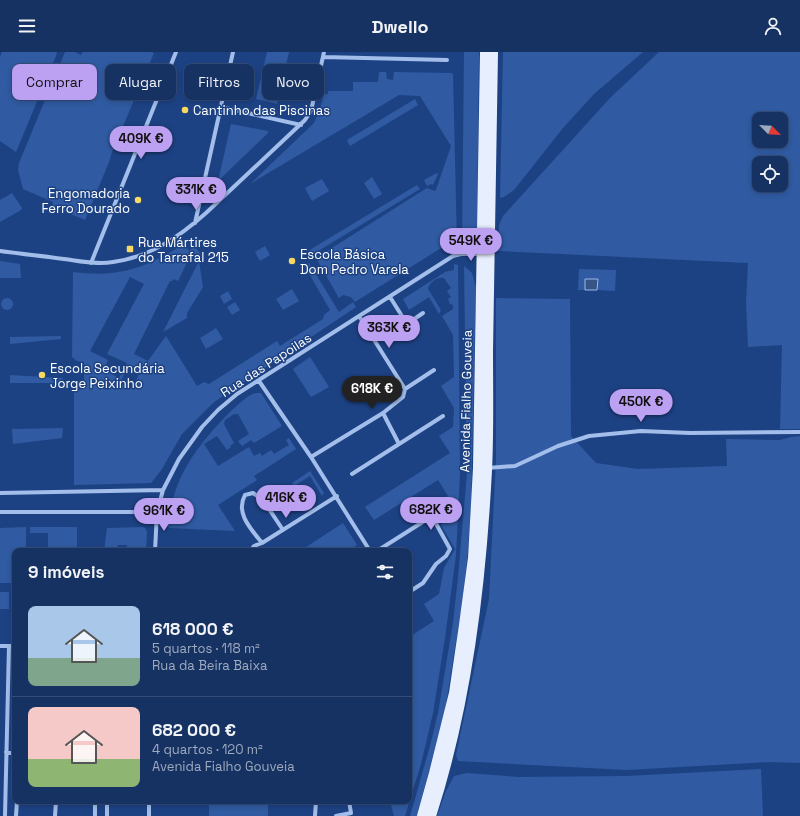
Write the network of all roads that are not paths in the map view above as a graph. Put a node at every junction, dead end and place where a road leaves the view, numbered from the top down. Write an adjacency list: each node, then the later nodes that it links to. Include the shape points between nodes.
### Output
1 (176, 52): 13 (street)
2 (233, 52): 8 (street)
3 (324, 52): 6 (street)
4 (485, 52): 12 (main road, Avenida Fialho Gouveia)
5 (493, 52): 12 (main road, Avenida Fialho Gouveia)
6 (323, 57): 7 (street); 9 (street, via 311,111)
7 (447, 60)
8 (221, 107): 9 (street); 10 (street)
9 (301, 124): 10 (street)
10 (195, 223): 13 (street, via 146,254 112,263)
11 (0, 251): 13 (street)
12 (486, 254): 14 (street, Rua das Papoilas, via 453,256); 25 (main road, Avenida Fialho Gouveia); 58 (main road, Avenida Fialho Gouveia, via 472,558 454,693)
13 (91, 263)
14 (390, 297): 15 (street, via 407,324); 16 (street, Rua das Papoilas)
15 (423, 313)
16 (359, 316): 18 (street, Rua das Papoilas); 19 (street)
17 (434, 370): 19 (street)
18 (259, 381): 24 (street); 27 (street, Rua das Papoilas, via 237,394 202,427)
19 (405, 389): 20 (street, via 403,398)
20 (383, 413): 23 (street); 24 (street)
21 (443, 416): 23 (street)
22 (800, 432): 25 (street, via 641,431 589,436 558,446 515,466)
23 (400, 444): 26 (street)
24 (311, 457): 29 (street)
25 (487, 468): 59 (main road, Avenida Fialho Gouveia, via 475,611 452,739)
26 (352, 474)
27 (163, 490): 28 (street); 31 (street, Rua das Papoilas)
28 (0, 492)
29 (337, 496): 32 (street); 36 (street)
30 (0, 512): 31 (street)
31 (157, 512): 34 (street, Rua das Papoilas)
32 (282, 530): 33 (street); 33 (street, via 259,496 253,493 245,495 241,502 243,515)
33 (262, 543): 35 (street)
34 (155, 548)
35 (252, 548)
36 (368, 548)
37 (382, 548): 38 (street, via 429,518 434,520 450,549 423,583)
38 (412, 590)
39 (0, 646): 40 (street)
40 (9, 646): 41 (street)
41 (6, 752): 42 (street); 50 (street)
42 (12, 753)
43 (17, 804): 51 (street)
44 (56, 804): 52 (street)
45 (95, 804): 53 (street)
46 (107, 804): 54 (street)
47 (149, 804): 55 (street)
48 (316, 804): 56 (street)
49 (350, 804): 57 (street, via 351,813)
50 (5, 816)
51 (16, 816)
52 (55, 816)
53 (95, 816)
54 (107, 816)
55 (149, 816)
56 (315, 816)
57 (336, 816)
58 (422, 816)
59 (431, 816)

